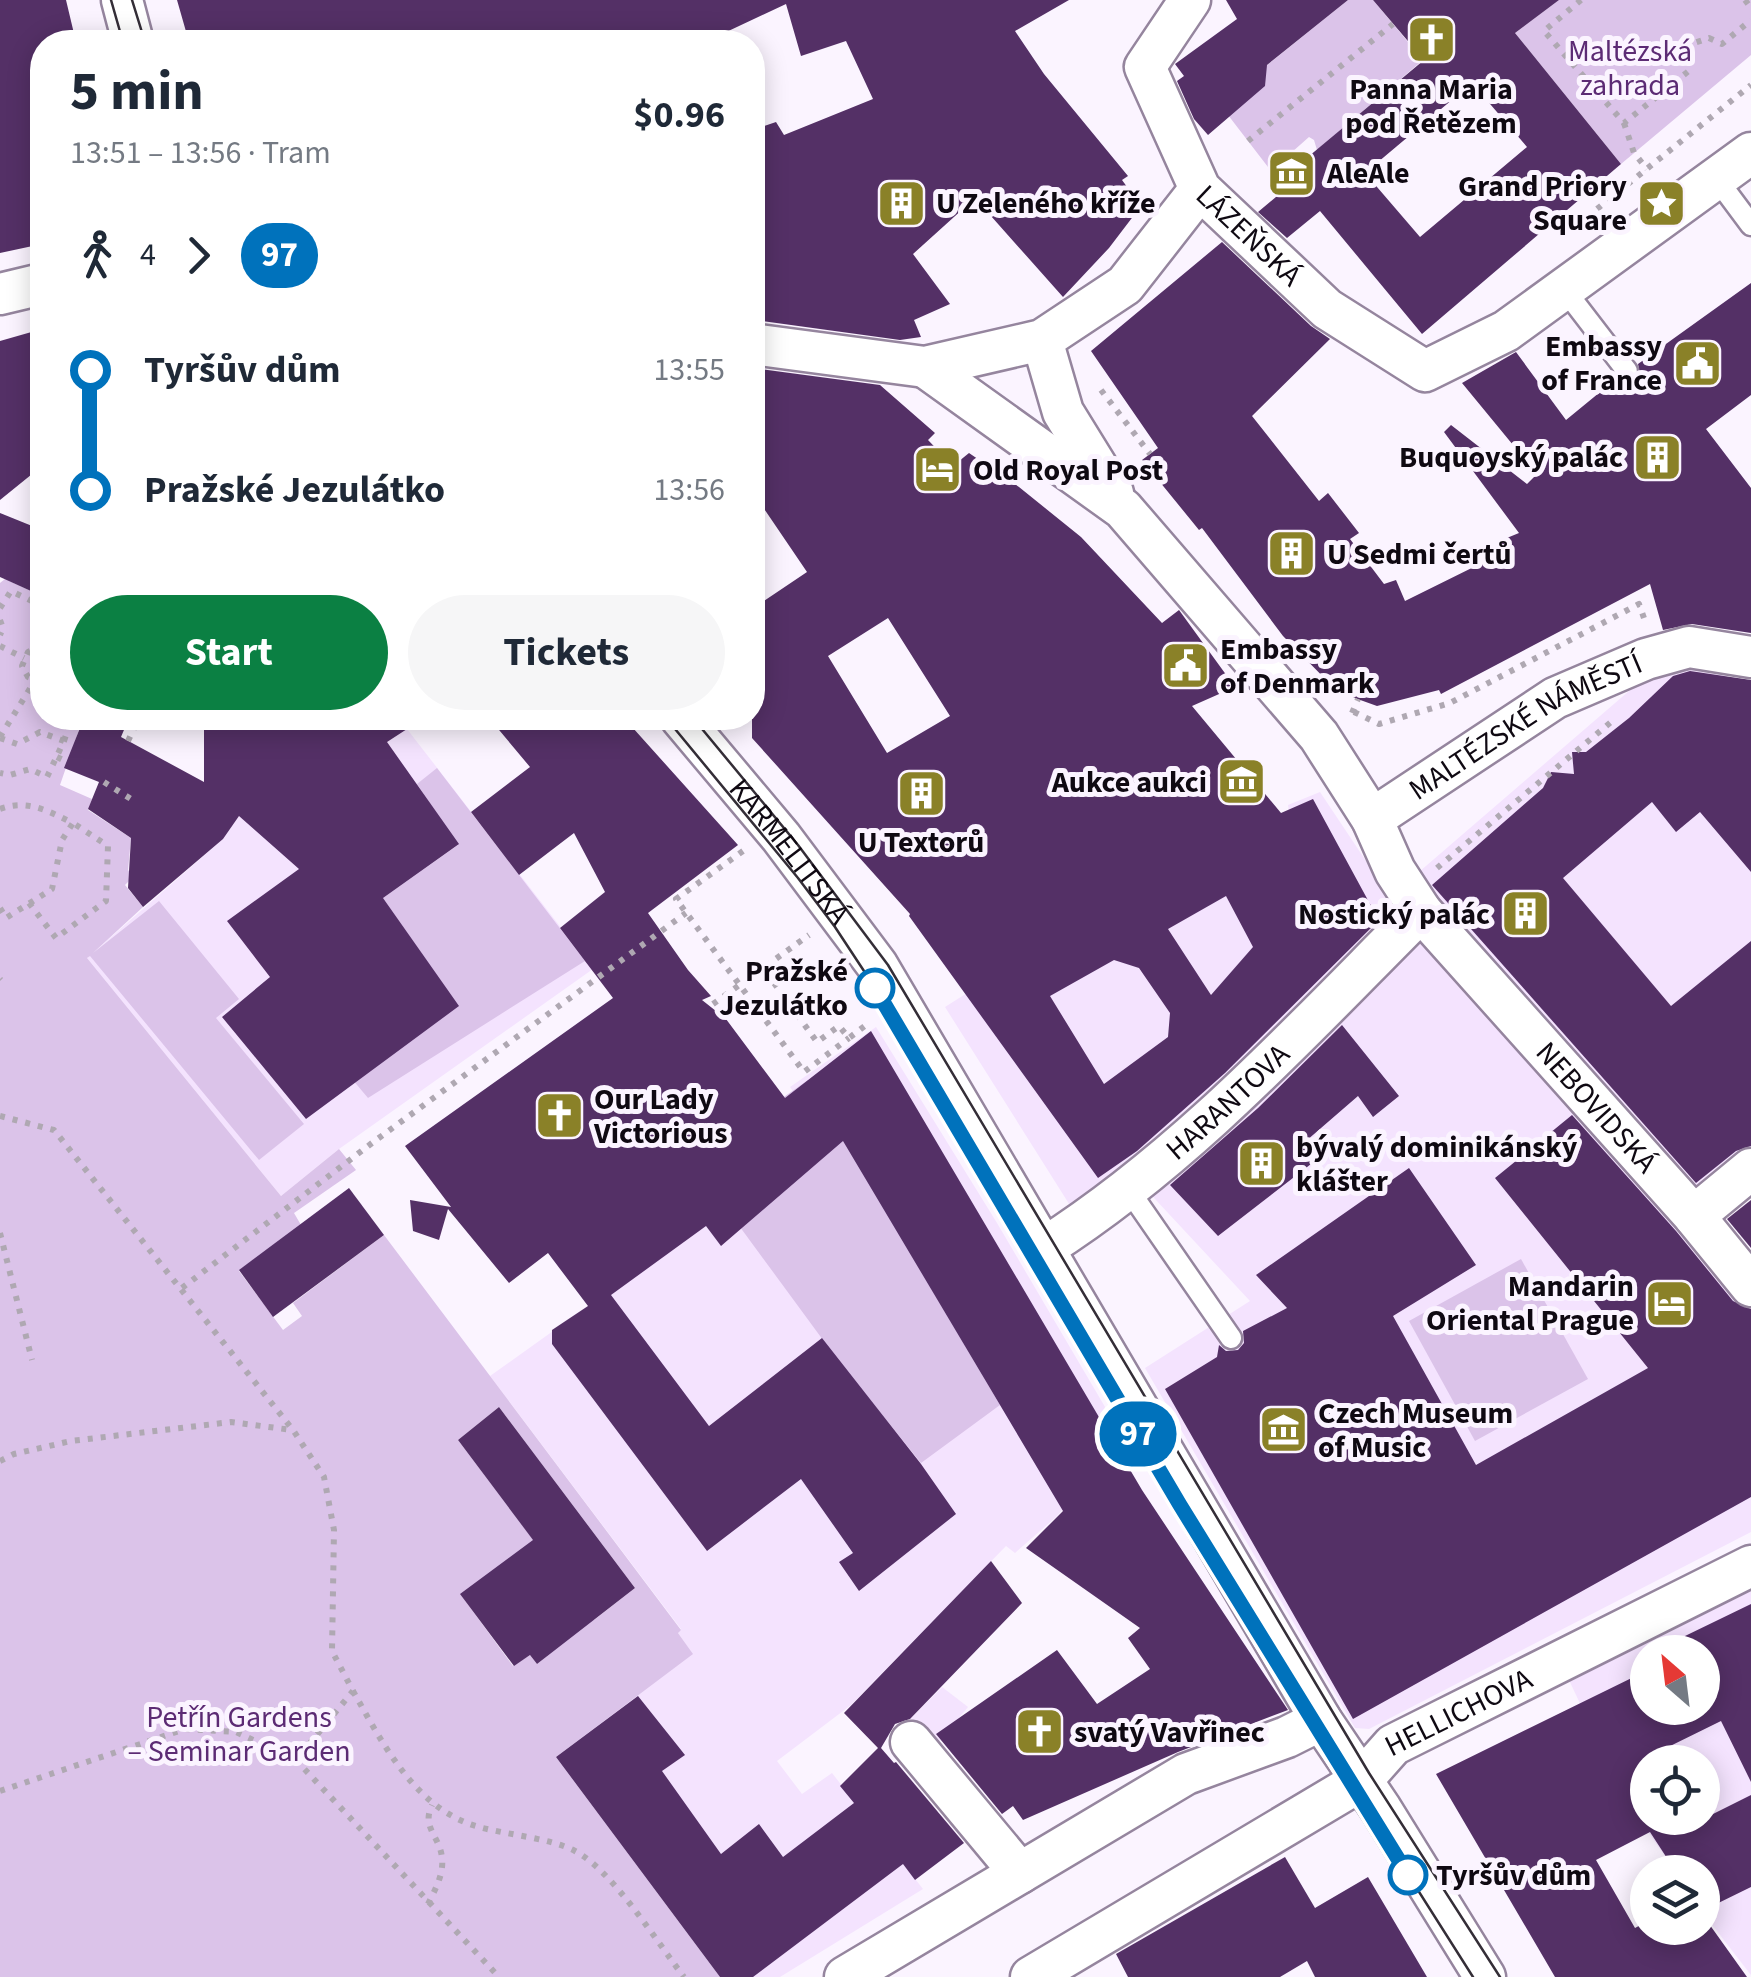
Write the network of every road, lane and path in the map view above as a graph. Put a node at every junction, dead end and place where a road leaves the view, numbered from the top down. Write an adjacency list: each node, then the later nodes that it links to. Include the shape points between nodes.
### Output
1 (1190, 0): 12 (street, LÁZEŇSKÁ, via 1145,67)
2 (1581, 0): 8 (path, via 1544,31)
3 (1745, 0): 4 (path)
4 (1751, 8)
5 (1751, 20): 8 (path, via 1722,44 1709,38 1694,43 1690,70)
6 (1393, 24): 9 (path)
7 (1751, 85): 11 (path)
8 (1624, 124): 11 (path)
9 (1248, 141)
10 (1741, 163): 13 (lane); 16 (street)
11 (1647, 169): 14 (path)
12 (1200, 189): 16 (street, LÁZEŇSKÁ, via 1327,309 1425,371 1506,331); 18 (street, via 1124,285)
13 (1751, 225)
14 (1572, 229)
15 (30, 287): 17 (street)
16 (1564, 289): 21 (lane)
17 (0, 294)
18 (1042, 340): 20 (street); 26 (street, via 1064,412)
19 (765, 346): 20 (street)
20 (925, 366): 26 (street)
21 (1627, 371)
22 (1091, 376): 23 (path)
23 (1134, 432): 24 (path); 25 (path)
24 (1127, 448)
25 (1150, 454)
26 (1123, 510): 52 (street, via 1319,736)
27 (30, 600): 28 (path, via 11,591)
28 (0, 608)
29 (0, 620): 30 (path)
30 (0, 635)
31 (0, 646): 34 (path)
32 (1675, 651): 35 (street); 38 (path, via 1639,604 1450,703 1379,724); 52 (street, MALTÉZSKÉ NÁMĚSTÍ, via 1554,698)
33 (30, 652): 34 (path)
34 (24, 658): 36 (path)
35 (1750, 658)
36 (30, 676)
37 (30, 694): 43 (path)
38 (1340, 701)
39 (1614, 719): 58 (path)
40 (68, 730): 44 (path)
41 (133, 730): 45 (path)
42 (690, 730): 70 (street, KARMELITSKÁ, via 877,965)
43 (0, 737): 44 (path, via 17,744 40,732)
44 (64, 740): 46 (path)
45 (128, 741)
46 (57, 757): 47 (path); 48 (path, via 47,777 30,769)
47 (66, 762)
48 (0, 772)
49 (110, 772): 50 (path, via 102,781)
50 (131, 799)
51 (0, 809): 53 (path, via 34,805)
52 (1372, 819): 58 (street)
53 (73, 824): 55 (path, via 62,840 52,889); 55 (path, via 108,846 106,901 56,938)
54 (748, 848): 57 (path, via 676,900)
55 (28, 903): 56 (path, via 6,918)
56 (0, 908)
57 (686, 913): 61 (path); 72 (path)
58 (1415, 918): 67 (street, HARANTOVA, via 1244,1089); 68 (street, NEBOVIDSKÁ)
59 (812, 933): 61 (path)
60 (774, 982): 64 (path, via 818,1042 839,1026)
61 (740, 985): 62 (path); 64 (path, via 804,1072)
62 (713, 1004)
63 (874, 1018): 64 (path)
64 (849, 1038)
65 (0, 1116): 72 (path, via 54,1130)
66 (1751, 1169): 68 (street)
67 (1128, 1189): 70 (street, HARANTOVA); 73 (lane)
68 (1694, 1216): 71 (street, NEBOVIDSKÁ)
69 (0, 1232): 74 (path)
70 (1044, 1248): 79 (street, KARMELITSKÁ)
71 (1751, 1286)
72 (182, 1288): 75 (path)
73 (1231, 1338)
74 (32, 1360)
75 (294, 1430): 76 (path, via 231,1422 71,1441); 78 (path, via 324,1477 334,1530 332,1651)
76 (0, 1461)
77 (1751, 1566): 82 (street, HELLICHOVA, via 1393,1745)
78 (354, 1692): 81 (path); 84 (path)
79 (1321, 1720): 82 (street, KARMELITSKÁ); 85 (street, via 1186,1774)
80 (912, 1742): 85 (street)
81 (296, 1760): 83 (path, via 236,1732 185,1729); 86 (path)
82 (1362, 1780): 91 (street, HELLICHOVA); 92 (street, KARMELITSKÁ)
83 (0, 1791)
84 (432, 1805): 86 (path, via 428,1827 442,1855); 89 (path, via 474,1826 573,1850 597,1866)
85 (1020, 1873): 87 (street)
86 (428, 1904): 88 (path)
87 (887, 1966): 90 (street)
88 (499, 1977)
89 (684, 1977)
90 (845, 1977)
91 (1031, 1977)
92 (1485, 1977)

